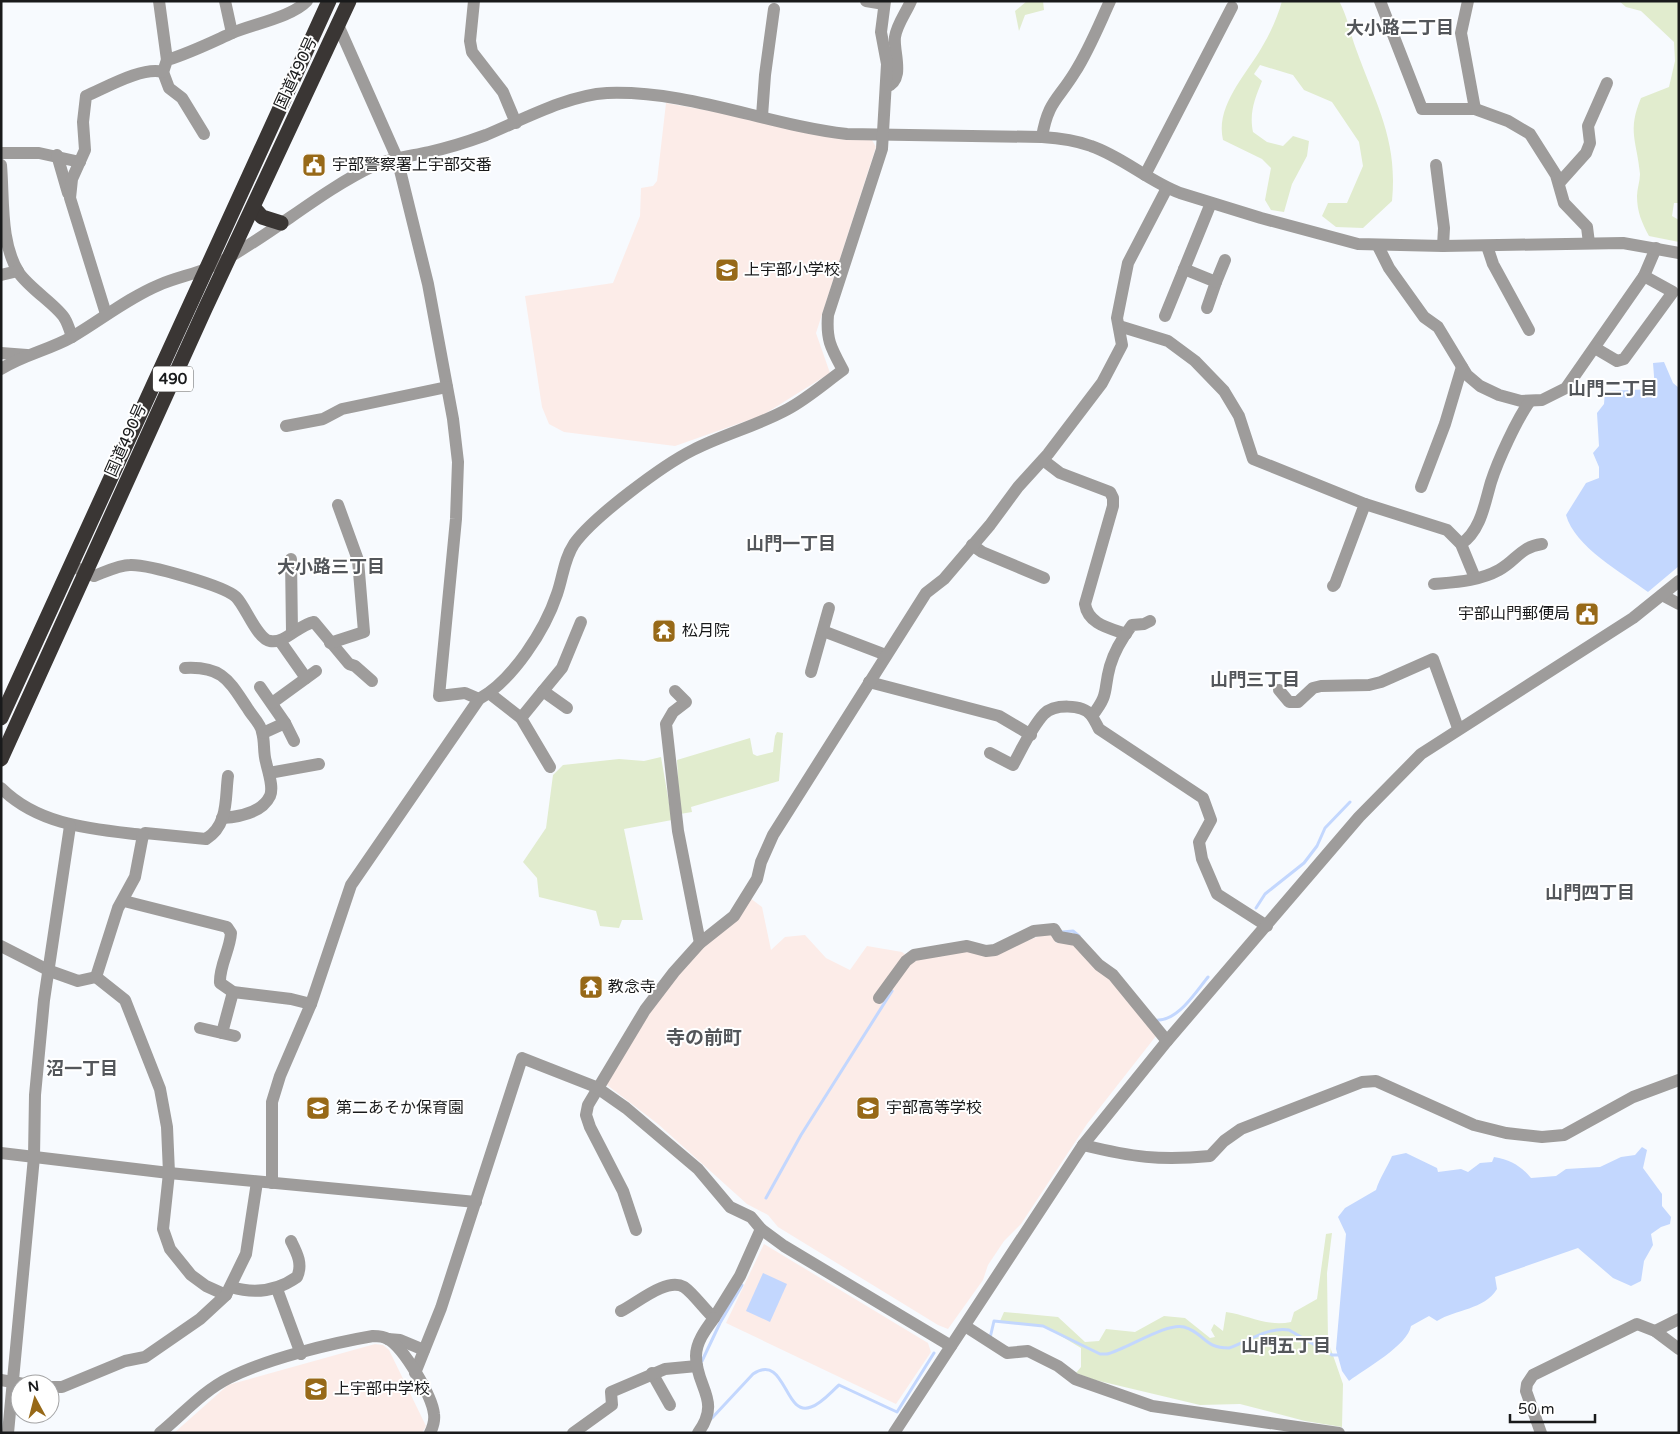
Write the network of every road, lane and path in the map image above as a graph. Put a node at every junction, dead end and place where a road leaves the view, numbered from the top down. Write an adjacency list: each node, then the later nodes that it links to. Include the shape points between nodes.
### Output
1 (159, 1): 17 (street)
2 (225, 1): 16 (street)
3 (307, 1): 16 (street, via 297,9)
4 (329, 1): 48 (highway, 国道490号 / 490)
5 (349, 1): 15 (highway, 国道490号 / 490)
6 (474, 1): 22 (street, via 472,52 503,92)
7 (866, 1): 12 (street)
8 (911, 1): 19 (street, via 895,37 898,73 895,81)
9 (1110, 1): 25 (street, via 1075,72 1050,105)
10 (1380, 1): 20 (street, via 1422,109)
11 (1468, 1): 20 (street, via 1460,33)
12 (885, 3): 19 (street, via 881,32 887,64)
13 (1232, 7): 32 (street)
14 (774, 9): 21 (street)
15 (338, 25): 28 (street); 37 (highway, 国道490号 / 490)
16 (232, 33): 17 (street)
17 (165, 66): 23 (street, via 169,88 182,98); 29 (street, via 86,96 83,122 85,150)
18 (1607, 83): 33 (street, via 1588,126 1590,143 1586,153)
19 (886, 87): 24 (street)
20 (1475, 109): 33 (street, via 1508,121 1530,134)
21 (762, 116): 22 (street, via 648,95 605,93 572,100); 24 (street, via 829,132)
22 (516, 123): 28 (street, via 450,148)
23 (204, 134)
24 (882, 135): 25 (street); 101 (street, via 882,149 828,315 826,333 830,348 844,370 790,408 694,449 666,466 596,522 574,544 550,614 537,636 503,681)
25 (1042, 137): 32 (street, via 1092,146)
26 (1, 153): 27 (street)
27 (57, 155): 29 (street); 35 (street)
28 (397, 158): 38 (street, via 376,165); 64 (street, via 428,284)
29 (80, 162): 35 (street, via 72,179)
30 (1, 165): 49 (street, via 4,229 9,253)
31 (1436, 165): 41 (street, via 1444,228)
32 (1145, 175): 34 (street)
33 (1560, 182): 39 (street, via 1564,204 1587,228)
34 (1167, 188): 36 (street); 56 (street, via 1128,263 1117,318)
35 (70, 198): 54 (street)
36 (1212, 203): 40 (street, via 1334,239); 47 (street)
37 (254, 208): 38 (highway, via 262,217); 45 (highway, 国道490号 / 490)
38 (281, 223): 45 (street)
39 (1588, 243): 42 (street); 43 (street, via 1623,243)
40 (1378, 246): 41 (street); 62 (street, via 1389,268 1424,317 1438,327)
41 (1443, 246): 42 (street)
42 (1487, 246): 57 (street, via 1493,264)
43 (1656, 248): 44 (street); 51 (street)
44 (1679, 253)
45 (229, 258): 48 (street); 76 (highway, 国道490号 / 490)
46 (1225, 260): 52 (street)
47 (1184, 269): 52 (street); 55 (street)
48 (206, 270): 54 (street, via 159,285); 75 (highway, 国道490号 / 490)
49 (18, 271): 50 (street); 58 (street, via 28,285 65,318)
50 (1, 275)
51 (1644, 276): 59 (street); 59 (street, via 1673,292 1624,359 1617,361)
52 (1216, 282): 53 (street)
53 (1206, 308)
54 (106, 314): 58 (street)
55 (1165, 316)
56 (1120, 326): 67 (street, via 1122,345 1102,383); 69 (street, via 1168,341 1195,361 1224,391 1238,416 1253,459)
57 (1529, 330)
58 (72, 337): 61 (street)
59 (1595, 348): 65 (street, via 1566,388 1542,400)
60 (1, 353): 61 (street)
61 (30, 355): 63 (street)
62 (1462, 367): 65 (street, via 1480,386 1499,395); 68 (street)
63 (1, 369)
64 (447, 387): 66 (street, via 342,409 323,419); 101 (street, via 458,462 439,696 465,692)
65 (1530, 401): 71 (street, via 1521,413 1491,481 1485,507 1468,540)
66 (286, 426)
67 (1043, 460): 73 (street); 89 (street, via 1060,473 1110,492 1114,498 1085,604 1086,612 1097,622)
68 (1421, 487)
69 (1365, 504): 71 (street, via 1434,524 1447,530); 81 (street)
70 (338, 505): 91 (street, via 358,560 364,632)
71 (1461, 544): 78 (street)
72 (1542, 544): 78 (street, via 1530,546 1499,570)
73 (972, 545): 77 (street); 92 (street, via 944,579 926,593)
74 (291, 559): 88 (street)
75 (70, 565): 76 (street); 105 (highway, 国道490号 / 490)
76 (85, 572): 90 (street, via 94,576 128,565 143,565 202,582 235,595 246,608 259,634 268,641); 113 (highway, 国道490号 / 490)
77 (1044, 578)
78 (1475, 578): 80 (street)
79 (1679, 581): 82 (street)
80 (1434, 584)
81 (1332, 586)
82 (1662, 595): 83 (street); 108 (street, via 1633,618)
83 (1679, 604)
84 (829, 608): 87 (street)
85 (1150, 621): 89 (street, via 1132,625)
86 (581, 622): 99 (street, via 562,668)
87 (823, 631): 92 (street); 94 (street)
88 (292, 632): 90 (street); 91 (street, via 303,624 314,622)
89 (1126, 634): 104 (street, via 1110,664 1104,701)
90 (280, 642): 102 (street, via 311,674)
91 (330, 643): 95 (street, via 349,664)
92 (886, 655): 96 (street)
93 (185, 668): 109 (street, via 208,670 231,682)
94 (812, 672)
95 (372, 681)
96 (869, 682): 110 (street, via 999,716); 124 (street, via 773,835 748,895 734,916)
97 (260, 687): 102 (street)
98 (1279, 690): 108 (street, via 1288,702 1298,702 1313,688 1369,685 1433,659)
99 (544, 691): 103 (street); 106 (street)
100 (675, 691): 124 (street, via 686,702 673,712 666,724 678,831)
101 (484, 696): 106 (street); 130 (street, via 351,885)
102 (272, 703): 107 (street)
103 (567, 708)
104 (1092, 716): 110 (street, via 1075,707 1056,708 1044,713); 123 (street, via 1099,729 1204,798 1211,820 1199,842 1208,877 1217,894)
105 (1, 718)
106 (521, 718): 115 (street)
107 (285, 723): 109 (street); 111 (street)
108 (1458, 728): 123 (street, via 1421,754 1384,790)
109 (263, 733): 116 (street)
110 (1031, 735): 112 (street, via 1013,765)
111 (294, 741)
112 (990, 753)
113 (1, 759)
114 (319, 764): 116 (street)
115 (550, 767)
116 (268, 773): 119 (street, via 271,793 264,804 244,815)
117 (228, 776): 119 (street, via 226,809)
118 (1, 788): 120 (street, via 23,806)
119 (222, 818): 121 (street, via 215,831 206,838)
120 (70, 826): 121 (street); 126 (street)
121 (143, 835): 122 (street, via 135,877)
122 (124, 901): 127 (street, via 118,908); 128 (street, via 227,927 231,943 220,983)
123 (1268, 926): 132 (street)
124 (700, 943): 134 (street, via 645,1010)
125 (1, 946): 126 (street)
126 (50, 971): 127 (street, via 78,981); 137 (street, via 35,1095)
127 (96, 977): 138 (street, via 125,1000 160,1089 167,1127)
128 (233, 992): 130 (street); 131 (street, via 229,1034)
129 (879, 998): 132 (street, via 914,955 967,946 995,950 1034,931 1055,931 1059,937 1076,940 1113,975)
130 (311, 1004): 140 (street, via 272,1102)
131 (200, 1028)
132 (1167, 1041): 135 (street)
133 (1679, 1080): 135 (street, via 1633,1097 1564,1135 1506,1133 1474,1125 1376,1081 1362,1082 1241,1129 1210,1156 1170,1160 1130,1156)
134 (596, 1088): 141 (street, via 522,1058); 142 (street, via 649,1126 698,1169 730,1207 751,1217); 143 (street, via 586,1115 623,1191)
135 (1083, 1145): 150 (street)
136 (1, 1153): 137 (street)
137 (34, 1157): 138 (street); 160 (street)
138 (169, 1173): 139 (street); 146 (street, via 163,1229 170,1249 206,1286)
139 (257, 1182): 140 (street); 146 (street, via 246,1254)
140 (272, 1183): 141 (street)
141 (476, 1202): 155 (street, via 442,1308)
142 (761, 1228): 148 (street, via 740,1276); 153 (street, via 784,1246)
143 (636, 1230)
144 (291, 1241): 145 (street, via 299,1258 300,1272)
145 (278, 1289): 146 (street); 156 (street)
146 (228, 1291): 161 (street, via 200,1319 146,1357 125,1361)
147 (621, 1311): 148 (street, via 646,1295 676,1285 684,1288)
148 (714, 1318): 157 (street, via 697,1346)
149 (1677, 1322): 151 (street)
150 (965, 1326): 153 (street); 170 (street, via 1007,1353 1028,1352 1058,1366 1075,1379 1152,1406)
151 (1655, 1331): 154 (street); 171 (street, via 1637,1324 1533,1375 1526,1391)
152 (388, 1339): 155 (street, via 400,1340); 156 (street, via 373,1336); 158 (street, via 401,1351)
153 (951, 1346): 169 (street)
154 (1679, 1349)
155 (424, 1350): 158 (street)
156 (301, 1354): 164 (street, via 230,1378 199,1398)
157 (697, 1366): 159 (street); 168 (street, via 709,1410 707,1421)
158 (415, 1373): 166 (street, via 434,1413)
159 (652, 1373): 162 (street); 167 (street, via 611,1392 612,1405)
160 (14, 1374)
161 (60, 1387)
162 (670, 1404)
163 (10, 1413): 165 (street)
164 (165, 1429)
165 (8, 1433)
166 (430, 1433)
167 (573, 1433)
168 (698, 1433)
169 (894, 1433)
170 (1339, 1433)
171 (1541, 1433)

